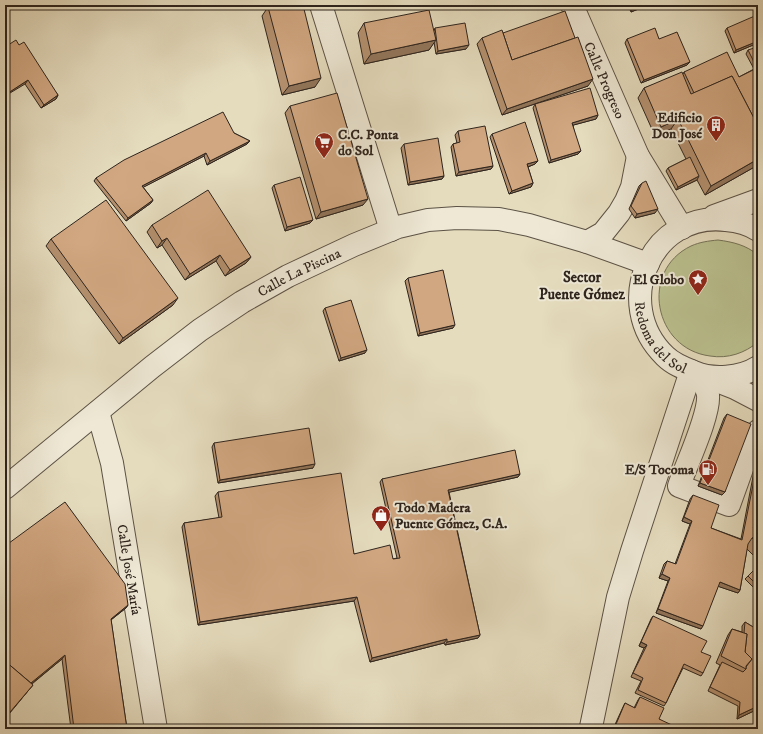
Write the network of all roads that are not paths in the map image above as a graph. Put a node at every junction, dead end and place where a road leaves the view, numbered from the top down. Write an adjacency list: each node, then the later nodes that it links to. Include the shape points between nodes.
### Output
1 (572, 5): 3 (street, Calle Progreso)
2 (324, 6): 6 (street)
3 (638, 156): 5 (street, Calle Progreso); 8 (street, via 632,187 619,213 603,233)
4 (758, 200): 5 (street)
5 (690, 225): 7 (street, Redoma del Sol, via 719,219 738,221); 9 (street, Redoma del Sol, via 666,239 653,253)
6 (390, 230): 8 (street, Calle La Piscina, via 428,220 499,219); 13 (street, Calle La Piscina, via 295,273 242,302 200,330)
7 (758, 230)
8 (587, 242): 9 (street, Calle La Piscina)
9 (648, 264): 11 (street, Redoma del Sol, via 640,289 640,308 644,326 653,343 666,357)
10 (758, 367): 11 (street, Redoma del Sol, via 738,375 719,377)
11 (695, 373): 12 (street); 14 (street, via 708,394 708,405 679,486 729,505 753,438); 16 (street, via 618,597)
12 (758, 400)
13 (98, 412): 15 (street, Calle La Piscina); 17 (street, Calle José María, via 112,463)
14 (758, 431)
15 (5, 488)
16 (591, 727)
17 (156, 729)

